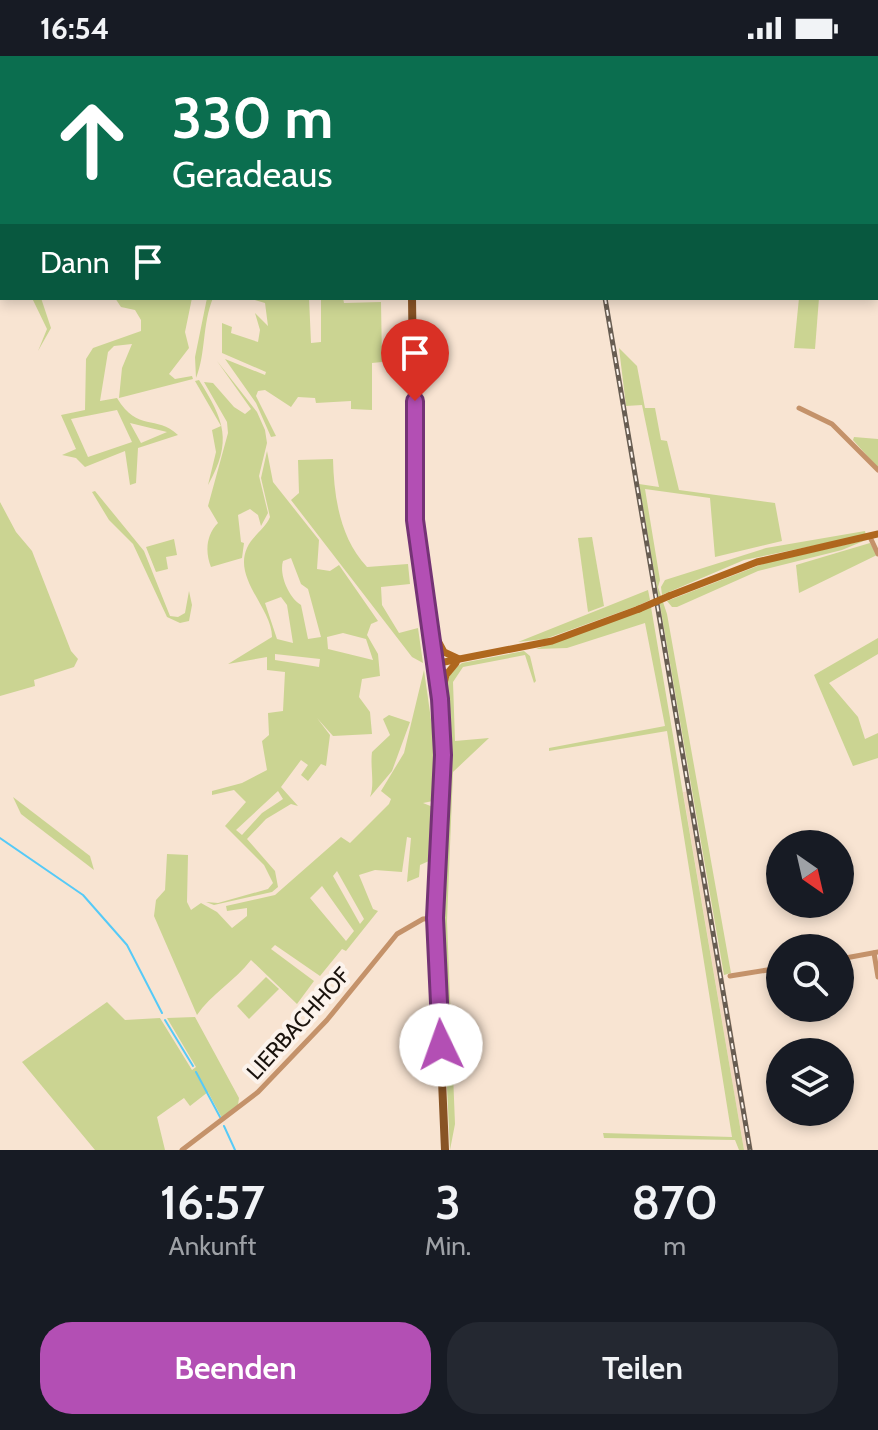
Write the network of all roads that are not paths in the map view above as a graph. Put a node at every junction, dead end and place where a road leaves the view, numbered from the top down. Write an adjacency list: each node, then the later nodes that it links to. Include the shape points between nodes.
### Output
1 (412, 300): 6 (main road, via 415,520)
2 (799, 408): 3 (street, via 832,424)
3 (878, 470)
4 (874, 536): 5 (street); 7 (street, bridge, via 757,562 552,641)
5 (878, 554)
6 (430, 626): 7 (street, via 444,652); 8 (main road)
7 (461, 660): 8 (street); 9 (street, via 446,675)
8 (434, 664): 9 (main road)
9 (440, 699): 10 (main road, via 442,799)
10 (435, 918): 16 (street, LIERBACHHOF, via 397,934 267,1083); 17 (main road)
11 (876, 952): 12 (street); 15 (street)
12 (854, 956)
13 (766, 970): 14 (street)
14 (730, 976)
15 (878, 977)
16 (182, 1150)
17 (445, 1150)

